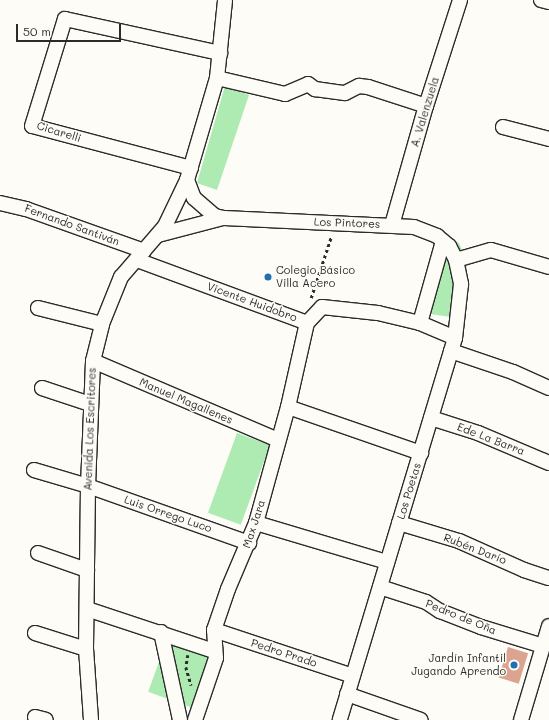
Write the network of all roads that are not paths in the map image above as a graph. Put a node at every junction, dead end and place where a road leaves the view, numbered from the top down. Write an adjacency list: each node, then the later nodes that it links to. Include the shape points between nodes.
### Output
1 (224, 0): 5 (street, Avenida Los Escritores)
2 (460, 0): 7 (street, A. Valenzuela)
3 (541, 0): 4 (street)
4 (549, 2)
5 (220, 53): 6 (street, Avenida Los Escritores); 10 (street, Cicarelli, via 65,19 32,126)
6 (217, 78): 7 (street, via 285,94 308,84 315,89 345,93 359,86 368,87); 10 (street, Avenida Los Escritores)
7 (426, 106): 13 (street, A. Valenzuela)
8 (503, 127): 9 (street)
9 (549, 139)
10 (189, 174): 12 (street, Los Pintores, via 189,190 200,205); 14 (street, Avenida Los Escritores, via 172,216)
11 (0, 203): 16 (street, Fernando Santiván, via 26,209)
12 (224, 218): 13 (street, Los Pintores); 14 (street, Los Pintores)
13 (392, 225): 15 (street, Los Pintores, via 423,229)
14 (158, 235): 16 (street, Avenida Los Escritores)
15 (443, 241): 17 (street, Los Pintores); 21 (street)
16 (140, 255): 20 (street, Vicente Huidobro); 22 (street, Avenida Los Escritores, via 121,277)
17 (456, 260): 18 (street, via 491,250); 23 (street, Los Poetas, via 460,284)
18 (549, 267)
19 (38, 308): 22 (street)
20 (307, 323): 21 (street, Vicente Huidobro, via 322,307 378,312); 28 (street, Max Jara)
21 (420, 323): 23 (street, Vicente Huidobro)
22 (102, 324): 24 (street, Avenida Los Escritores)
23 (453, 345): 26 (street, Vicente Huidobro); 29 (street, Los Poetas)
24 (93, 361): 27 (street, Avenida Los Escritores); 30 (street, Manuel Magallenes)
25 (42, 388): 27 (street)
26 (549, 388)
27 (90, 404): 34 (street, Avenida Los Escritores)
28 (288, 407): 30 (street, Max Jara); 31 (street)
29 (431, 418): 31 (street, Los Poetas); 32 (street, Ede La Barra, via 478,433)
30 (278, 440): 35 (street, Max Jara)
31 (421, 453): 36 (street, Los Poetas)
32 (549, 463)
33 (34, 470): 34 (street, Luis Orrego Luco)
34 (88, 486): 37 (street, Luis Orrego Luco); 40 (street, Avenida Los Escritores)
35 (256, 523): 37 (street, Max Jara); 39 (street)
36 (399, 523): 39 (street, Los Poetas); 41 (street, Rubén Darío, via 459,541 524,570)
37 (249, 543): 45 (street, Max Jara, via 228,589)
38 (38, 553): 40 (street)
39 (387, 562): 42 (street, Los Poetas)
40 (87, 570): 43 (street, Avenida Los Escritores)
41 (549, 578)
42 (380, 587): 48 (street, Pedro de Oña, via 426,602 481,627); 51 (street, Los Poetas)
43 (87, 609): 46 (street); 49 (street, Avenida Los Escritores)
44 (549, 626): 48 (street)
45 (214, 630): 50 (street, Max Jara); 51 (street, Pedro Prado)
46 (161, 632): 50 (street); 54 (street)
47 (35, 633): 49 (street)
48 (543, 646): 58 (street)
49 (86, 649): 53 (street, Avenida Los Escritores)
50 (214, 651): 55 (street, Max Jara, via 216,658)
51 (353, 676): 52 (street, Los Poetas)
52 (347, 694): 56 (street, Los Poetas); 57 (street)
53 (91, 720)
54 (180, 720)
55 (195, 720)
56 (340, 720)
57 (421, 720)
58 (521, 720)

